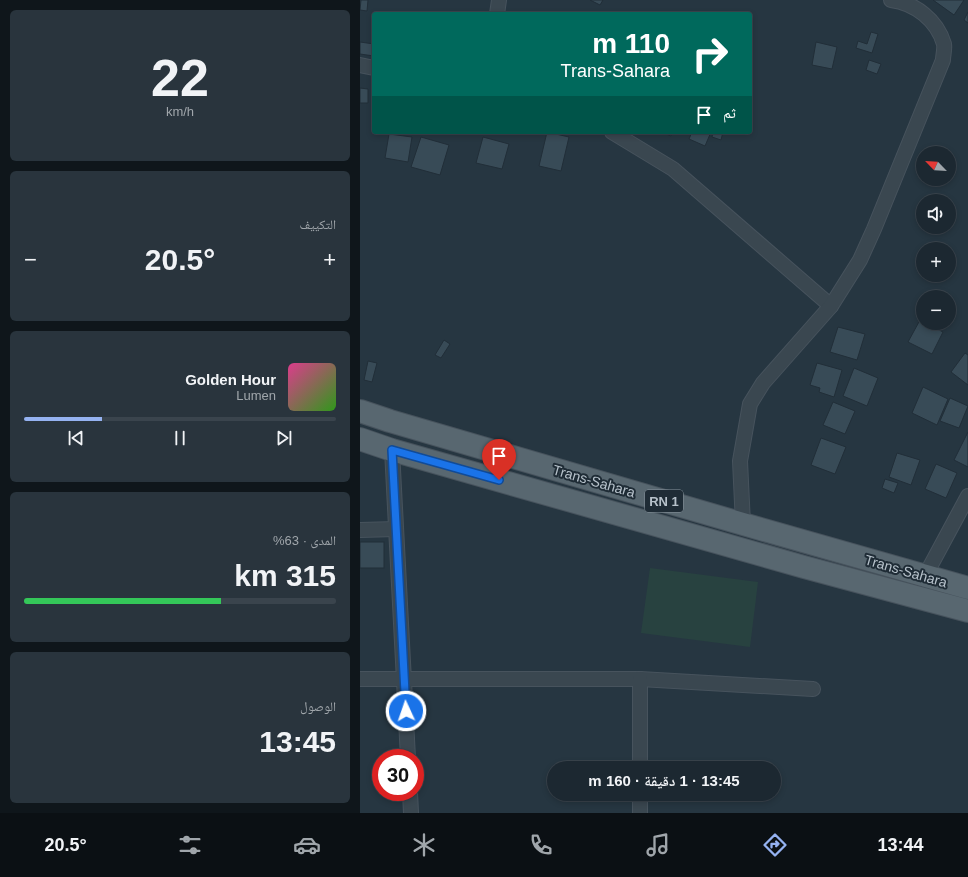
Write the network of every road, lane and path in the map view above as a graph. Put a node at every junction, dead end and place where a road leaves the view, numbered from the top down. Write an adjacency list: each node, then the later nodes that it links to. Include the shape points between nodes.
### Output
1 (499, 0): 3 (street)
2 (891, 0): 7 (street, via 914,7 936,27 944,45 943,60 874,230 860,260)
3 (497, 12)
4 (360, 65): 5 (street)
5 (372, 68)
6 (615, 134): 7 (street, via 672,169)
7 (831, 306): 12 (street, via 764,383 750,404 740,461)
8 (360, 411): 12 (main road, Trans-Sahara / RN 1)
9 (360, 439): 10 (main road, Trans-Sahara / RN 1)
10 (392, 450): 13 (street); 17 (main road, Trans-Sahara / RN 1)
11 (968, 496): 15 (street)
12 (743, 524): 15 (main road, Trans-Sahara / RN 1)
13 (396, 529): 14 (street); 20 (street)
14 (360, 530)
15 (925, 576): 16 (main road, Trans-Sahara / RN 1)
16 (968, 588)
17 (968, 611)
18 (640, 679): 20 (street); 21 (street); 23 (street)
19 (360, 680): 20 (street)
20 (404, 680): 22 (street)
21 (813, 689)
22 (408, 749)
23 (640, 761)
24 (410, 801): 26 (street)
25 (640, 801): 27 (street)
26 (411, 813)
27 (640, 813)

